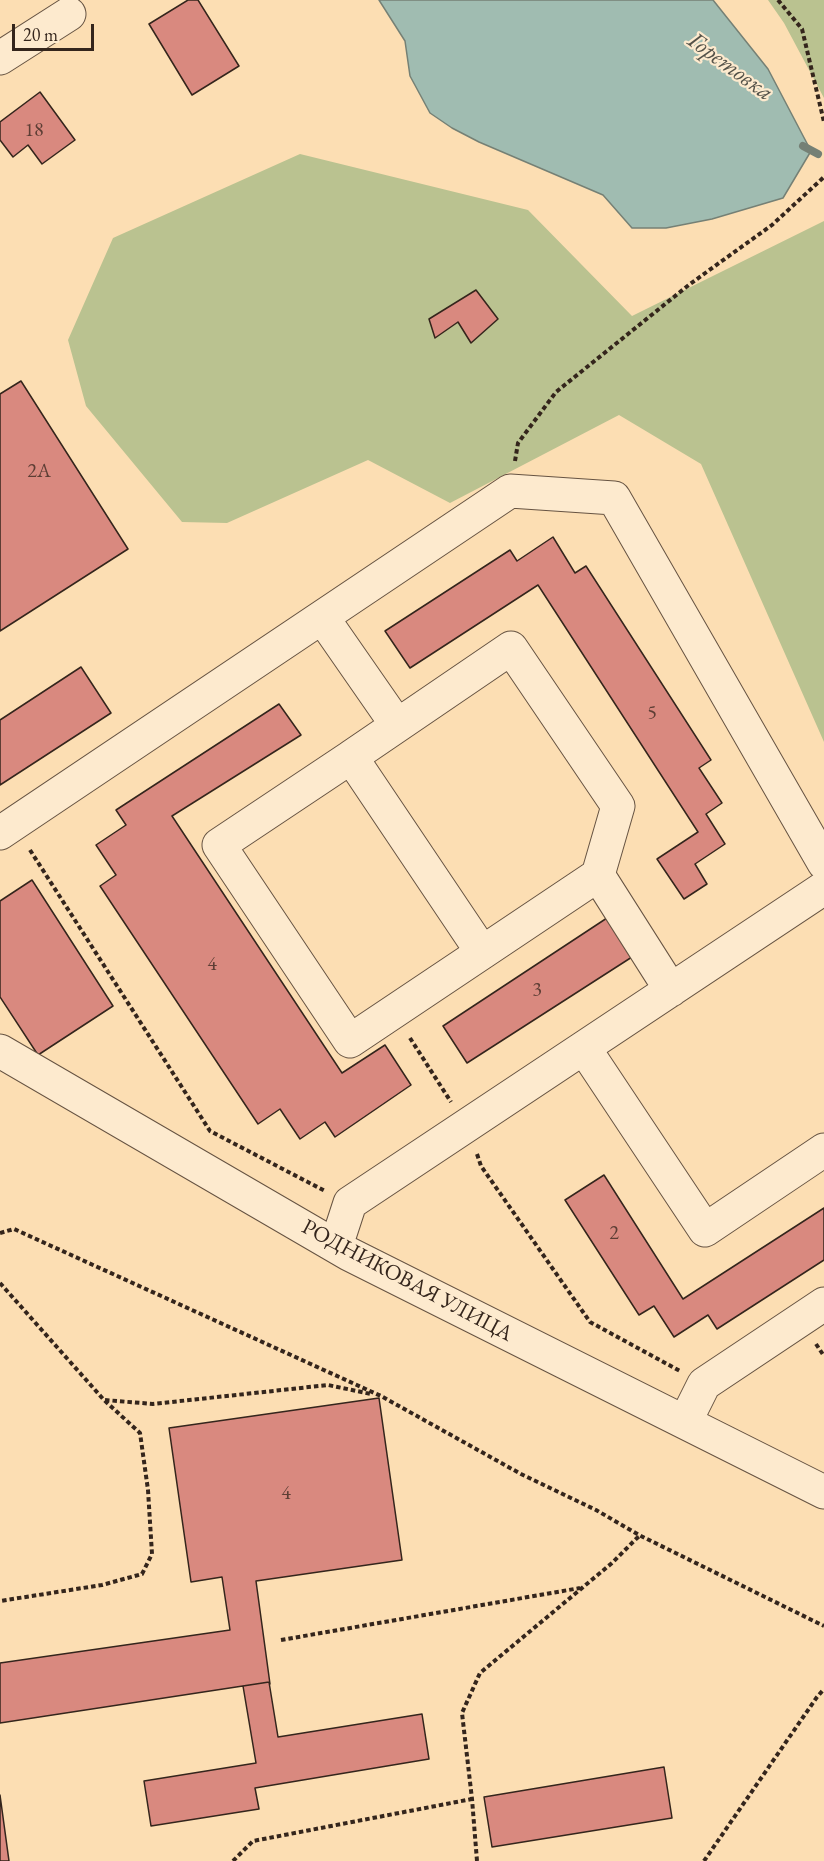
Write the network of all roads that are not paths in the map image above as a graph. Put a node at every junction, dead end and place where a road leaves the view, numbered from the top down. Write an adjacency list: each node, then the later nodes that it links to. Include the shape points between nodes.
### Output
1 (69, 14): 2 (street)
2 (0, 58)
3 (322, 617): 4 (street); 6 (street); 7 (street, via 510,491 614,498)
4 (397, 725): 5 (street); 8 (street, via 511,648 618,806)
5 (351, 757): 10 (street); 10 (street, via 219,844 350,1041)
6 (7, 829)
7 (824, 863)
8 (598, 875): 10 (street); 11 (street)
9 (824, 888): 11 (street)
10 (482, 952)
11 (671, 990): 12 (street)
12 (584, 1047): 14 (street, via 705,1230); 15 (street, via 350,1203)
13 (0, 1051): 15 (street, РОДНИКОВАЯ УЛИЦА)
14 (824, 1150)
15 (336, 1246): 17 (street, РОДНИКОВАЯ УЛИЦА)
16 (824, 1304): 17 (street, via 704,1384)
17 (685, 1422): 18 (street, РОДНИКОВАЯ УЛИЦА)
18 (824, 1492)

